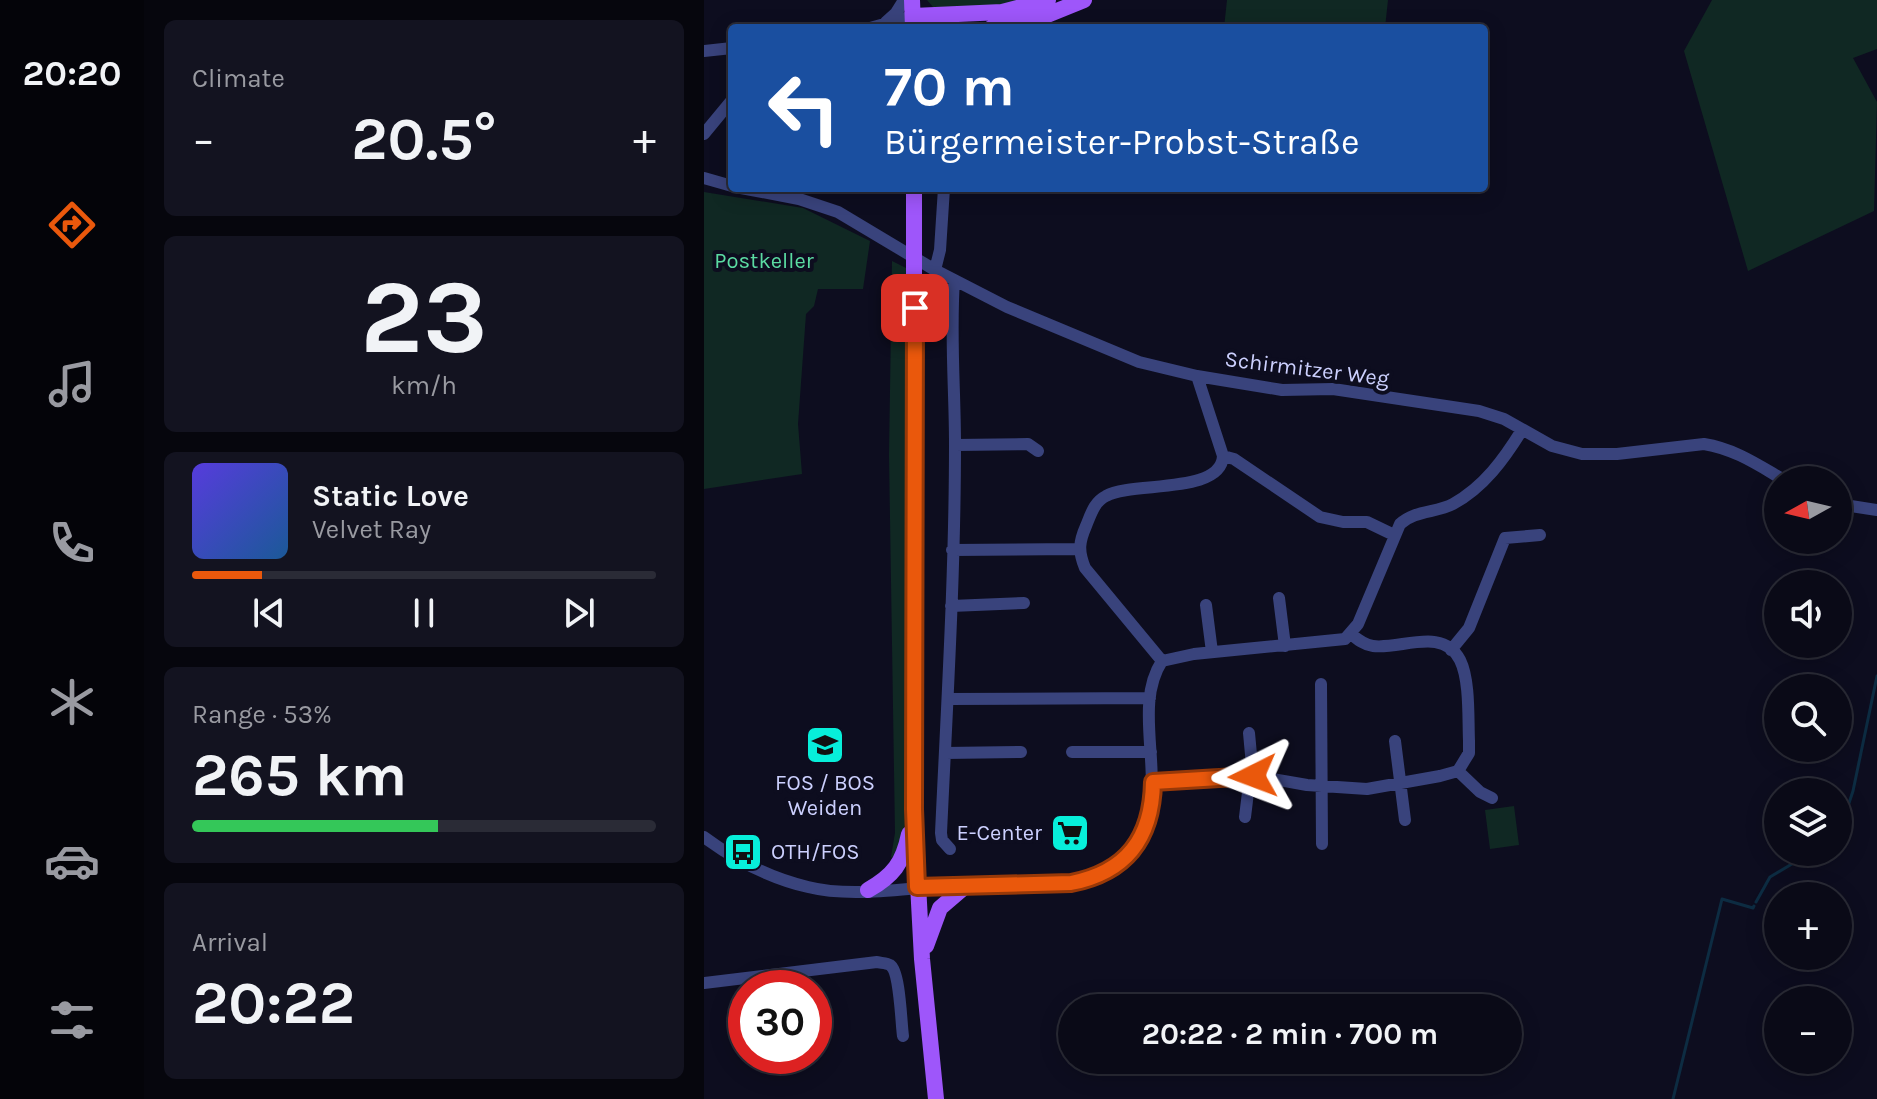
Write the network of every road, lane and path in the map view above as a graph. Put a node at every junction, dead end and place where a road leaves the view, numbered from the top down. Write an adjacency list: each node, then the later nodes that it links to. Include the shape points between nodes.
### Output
1 (904, 0): 5 (street)
2 (1048, 0): 4 (main road, via 1002,12)
3 (1084, 0): 6 (main road)
4 (913, 15): 5 (street)
5 (884, 24)
6 (1010, 24)
7 (728, 48): 8 (street)
8 (704, 51)
9 (728, 105): 10 (street)
10 (704, 134)
11 (704, 178): 12 (street)
12 (728, 185)
13 (762, 192): 16 (street, Schirmitzer Weg, via 830,209)
14 (914, 192): 54 (main road)
15 (944, 192): 16 (street)
16 (935, 270): 17 (street, Schirmitzer Weg)
17 (954, 280): 18 (street, Schirmitzer Weg, via 1110,351); 20 (street)
18 (1197, 376): 19 (street, Schirmitzer Weg, via 1282,390 1333,389 1454,406 1504,419); 22 (street)
19 (1522, 430): 23 (street, Schirmitzer Weg, via 1552,446 1596,456 1704,444 1732,450); 26 (street, via 1478,486 1454,503 1407,518)
20 (955, 445): 21 (street, via 1028,444); 29 (street)
21 (1038, 451)
22 (1223, 456): 26 (street, via 1320,517 1367,522); 28 (street, via 1217,471 1201,480 1109,494 1094,508)
23 (1764, 468)
24 (1852, 506): 25 (street)
25 (1877, 510)
26 (1394, 535): 34 (street)
27 (1540, 535): 36 (street, via 1505,538 1469,628)
28 (1079, 549): 29 (street); 38 (street, via 1085,568)
29 (952, 550): 33 (street)
30 (1279, 598): 35 (street)
31 (1024, 603): 33 (street)
32 (1206, 605): 37 (street)
33 (951, 606): 41 (street)
34 (1351, 634): 35 (street); 36 (street, via 1374,647 1426,641)
35 (1285, 646): 37 (street)
36 (1451, 650): 48 (street, via 1462,667 1469,741 1469,753)
37 (1212, 652): 38 (street)
38 (1162, 661): 40 (street)
39 (1321, 684): 52 (street)
40 (1150, 698): 41 (street); 46 (street)
41 (948, 699): 47 (street)
42 (1249, 733): 49 (street)
43 (1395, 741): 51 (street)
44 (1021, 752): 47 (street)
45 (1072, 752): 46 (street)
46 (1151, 752): 50 (street)
47 (945, 753): 59 (street, via 941,833)
48 (1458, 771): 51 (street); 53 (street)
49 (1251, 776): 50 (street); 52 (street); 55 (street)
50 (1153, 782): 60 (street, via 1150,817 1139,843 1105,872 1071,883)
51 (1400, 784): 52 (street); 56 (street)
52 (1322, 787): 58 (street)
53 (1492, 798)
54 (914, 809): 61 (main road); 62 (main road, via 899,867)
55 (1245, 817)
56 (1405, 820)
57 (704, 837): 62 (street, via 744,863 808,888)
58 (1322, 844)
59 (950, 849)
60 (968, 884): 61 (street); 63 (main road, via 940,908)
61 (917, 887): 62 (street); 63 (main road)
62 (868, 890)
63 (922, 959): 66 (main road)
64 (704, 983): 65 (street, via 888,964 897,977)
65 (903, 1036)
66 (936, 1099)

